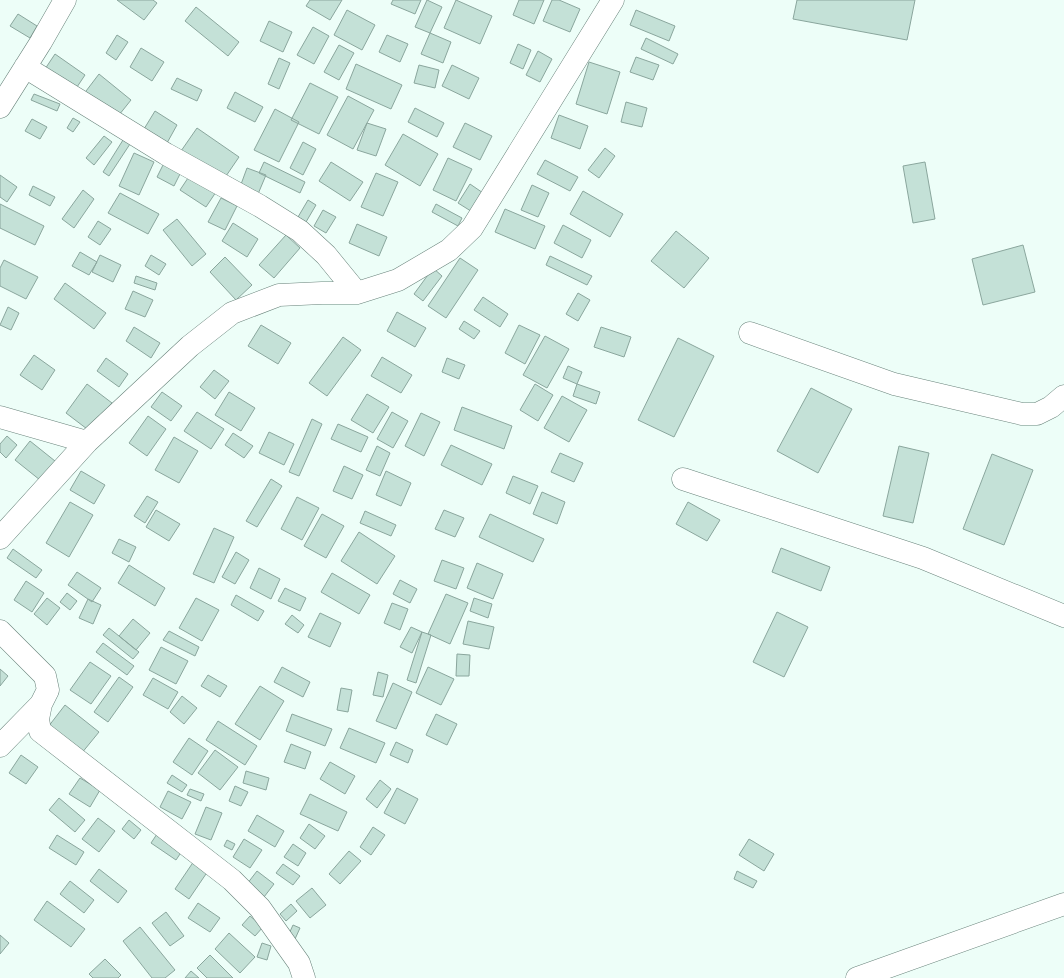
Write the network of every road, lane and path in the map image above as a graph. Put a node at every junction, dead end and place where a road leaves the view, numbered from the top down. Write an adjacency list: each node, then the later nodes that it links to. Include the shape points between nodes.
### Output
1 (65, 0): 3 (street)
2 (613, 0): 5 (street, via 472,228 449,250 422,267 398,280)
3 (25, 67): 4 (street); 5 (street, via 166,154 300,231 326,255)
4 (0, 107)
5 (357, 292): 9 (street, via 279,295 232,313 190,346)
6 (750, 333): 7 (street, via 894,384 1022,414 1037,414)
7 (1064, 396)
8 (0, 418): 9 (street)
9 (87, 442): 11 (street)
10 (683, 479): 12 (street, via 923,558)
11 (0, 538)
12 (1064, 616)
13 (0, 631): 14 (street, via 45,676 48,690)
14 (41, 704): 15 (street); 17 (street, via 38,719 40,731 232,880 265,914 300,963)
15 (0, 746)
16 (1064, 904): 18 (street)
17 (304, 978)
18 (857, 978)

